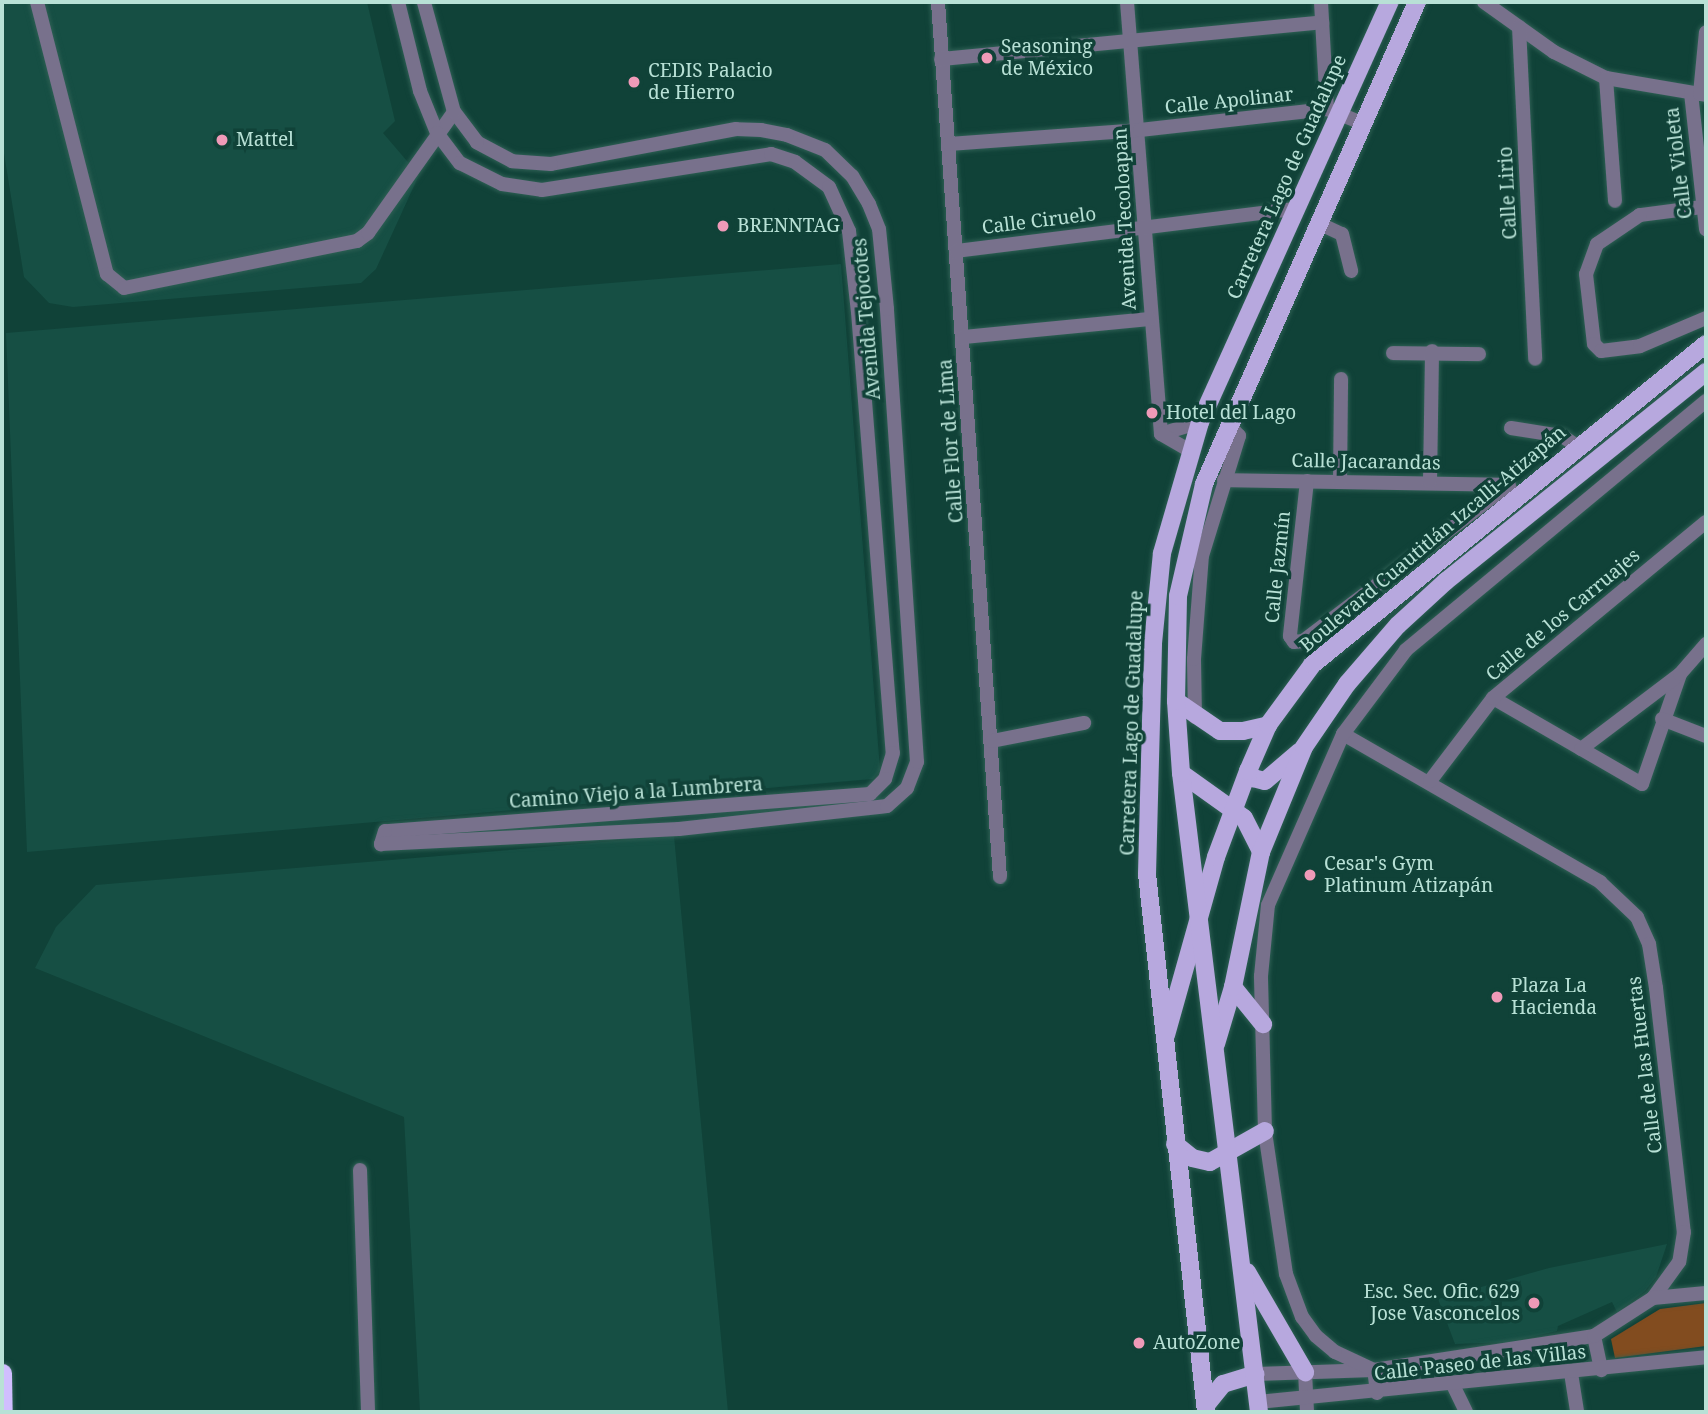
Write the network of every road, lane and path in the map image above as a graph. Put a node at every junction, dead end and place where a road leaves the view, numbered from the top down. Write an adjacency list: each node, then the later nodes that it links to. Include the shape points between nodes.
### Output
1 (37, 2): 21 (street, via 107,274 124,288 357,241 368,233)
2 (398, 2): 21 (street, Avenida Tejocotes, via 419,92)
3 (424, 2): 17 (street, Avenida Tejocotes)
4 (937, 2): 14 (street, Calle Flor de Lima)
5 (1127, 2): 13 (street, Avenida Tecoloapan)
6 (1321, 2): 10 (street)
7 (1390, 2): 18 (main road, Carretera Lago de Guadalupe)
8 (1417, 2): 19 (main road)
9 (1484, 2): 11 (street)
10 (1322, 22): 13 (street); 18 (street)
11 (1519, 27): 15 (street, via 1554,52); 39 (street, Calle Lirio)
12 (1706, 32): 16 (street, Calle Violeta)
13 (1128, 43): 14 (street); 20 (street, Avenida Tecoloapan)
14 (941, 59): 22 (street, Calle Flor de Lima)
15 (1606, 78): 16 (street); 24 (street)
16 (1699, 94): 23 (street, Calle Violeta)
17 (454, 112): 21 (street); 72 (street, Avenida Tejocotes, via 477,142 522,163 551,164 736,129 807,142 825,150 852,176 879,229 888,326 917,762 913,778)
18 (1332, 112): 19 (street, Calle Apolinar); 20 (street, Calle Apolinar); 26 (main road, Carretera Lago de Guadalupe)
19 (1361, 123): 27 (main road)
20 (1140, 130): 22 (street, Calle Apolinar); 28 (street, Avenida Tecoloapan)
21 (437, 133): 70 (street, Avenida Tejocotes, via 460,163 521,189 542,190 771,154 795,162 829,187 849,231 859,312 893,753)
22 (948, 144): 30 (street, Calle Flor de Lima)
23 (1703, 180): 25 (street, Calle Violeta)
24 (1615, 201)
25 (1702, 206): 29 (street, Calle Violeta); 32 (street, via 1640,215 1597,244 1586,274 1594,344 1601,351 1640,346)
26 (1295, 209): 28 (street, Calle Ciruelo); 43 (main road, Carretera Lago de Guadalupe)
27 (1318, 223): 31 (street, via 1342,233); 44 (main road)
28 (1147, 226): 30 (street, Calle Ciruelo); 33 (street, Avenida Tecoloapan)
29 (1706, 229)
30 (956, 251): 34 (street, Calle Flor de Lima)
31 (1351, 271)
32 (1706, 318)
33 (1150, 319): 34 (street); 46 (street, Avenida Tecoloapan)
34 (963, 337): 65 (street, Calle Flor de Lima)
35 (1706, 344): 47 (main road, Boulevard Cuautitlán Izcalli-Atizapán)
36 (1393, 353): 38 (street)
37 (1479, 354): 38 (street)
38 (1432, 357): 51 (street)
39 (1535, 359)
40 (1706, 372): 66 (main road, via 1398,625 1347,684)
41 (1342, 379): 52 (street)
42 (1706, 401): 63 (street, via 1406,650)
43 (1200, 422): 46 (street); 48 (main road, Carretera Lago de Guadalupe)
44 (1229, 425): 49 (street, via 1239,436); 58 (main road, via 1204,484 1182,568)
45 (1511, 428): 47 (street, via 1562,436)
46 (1161, 434): 48 (street)
47 (1577, 446): 53 (main road, Boulevard Cuautitlán Izcalli-Atizapán, via 1533,482)
48 (1189, 450): 79 (main road, Carretera Lago de Guadalupe, via 1166,533 1153,643 1147,874)
49 (1224, 480): 50 (street, Calle Jacarandas); 59 (street, via 1202,556)
50 (1307, 481): 52 (street, Calle Jacarandas); 53 (street, Calle Jazmín, via 1290,636 1294,642)
51 (1430, 481): 52 (street, Calle Jacarandas); 53 (street, Calle Jacarandas)
52 (1340, 482)
53 (1512, 491): 62 (main road, Boulevard Cuautitlán Izcalli-Atizapán, via 1325,651)
54 (1706, 522): 57 (street, Calle de los Carruajes)
55 (1706, 644): 56 (street)
56 (1680, 674): 60 (street); 67 (street)
57 (1493, 698): 67 (street); 71 (street, Calle de los Carruajes)
58 (1176, 701): 59 (main road); 69 (main road)
59 (1195, 716): 62 (main road, via 1220,731 1243,732)
60 (1662, 719): 64 (street); 67 (street, via 1642,784)
61 (1084, 723): 65 (street)
62 (1268, 725): 68 (main road, Boulevard Cuautitlán Izcalli-Atizapán)
63 (1343, 734): 71 (street, Calle de las Huertas); 78 (street, via 1268,905 1261,976)
64 (1706, 736)
65 (992, 741): 75 (street, Calle Flor de Lima)
66 (1304, 747): 68 (main road, via 1265,781); 74 (main road)
67 (1581, 748)
68 (1248, 771): 73 (main road, Boulevard Cuautitlán Izcalli-Atizapán)
69 (1181, 773): 73 (main road); 76 (main road)
70 (886, 779): 72 (street, Camino Viejo a la Lumbrera, via 870,794 382,832 381,844 691,828 876,809)
71 (1430, 781): 87 (street, Calle de las Huertas, via 1621,897 1649,944 1684,1231 1679,1262)
72 (897, 799)
73 (1234, 810): 74 (main road, via 1253,832); 76 (main road, Boulevard Cuautitlán Izcalli-Atizapán, via 1216,857)
74 (1261, 852): 77 (main road)
75 (1000, 877)
76 (1197, 932): 79 (main road, Boulevard Cuautitlán Izcalli-Atizapán); 80 (main road)
77 (1233, 987): 78 (main road); 80 (main road)
78 (1263, 1024): 81 (street)
79 (1163, 1045): 82 (main road, Carretera Lago de Guadalupe)
80 (1214, 1050): 83 (main road)
81 (1265, 1131): 83 (main road); 90 (street, via 1286,1274 1302,1317 1335,1352)
82 (1175, 1144): 83 (main road, via 1200,1162); 100 (main road, Carretera Lago de Guadalupe)
83 (1227, 1153): 85 (main road)
84 (360, 1170): 102 (street)
85 (1243, 1266): 92 (main road); 95 (main road)
86 (1706, 1293): 87 (street, Calle Paseo de las Villas)
87 (1653, 1298): 88 (street, Calle Paseo de las Villas)
88 (1594, 1336): 90 (street, Calle Paseo de las Villas); 91 (street)
89 (1706, 1357): 91 (street, Calle Paseo de las Villas)
90 (1374, 1370): 92 (street, Calle Paseo de las Villas); 97 (street)
91 (1601, 1370): 94 (street, Calle Paseo de las Villas)
92 (1305, 1372): 95 (street, Calle Paseo de las Villas); 98 (street)
93 (2, 1373): 101 (highway)
94 (1571, 1373): 96 (street, Calle Paseo de las Villas); 104 (street)
95 (1256, 1374): 99 (main road); 100 (main road, via 1223,1384)
96 (1453, 1385): 97 (street, Calle Paseo de las Villas); 103 (street)
97 (1377, 1393): 98 (street, Calle Paseo de las Villas)
98 (1307, 1406): 99 (street, Calle Paseo de las Villas)
99 (1259, 1407)
100 (1206, 1409)
101 (3, 1412)
102 (368, 1412)
103 (1466, 1412)
104 (1577, 1412)

